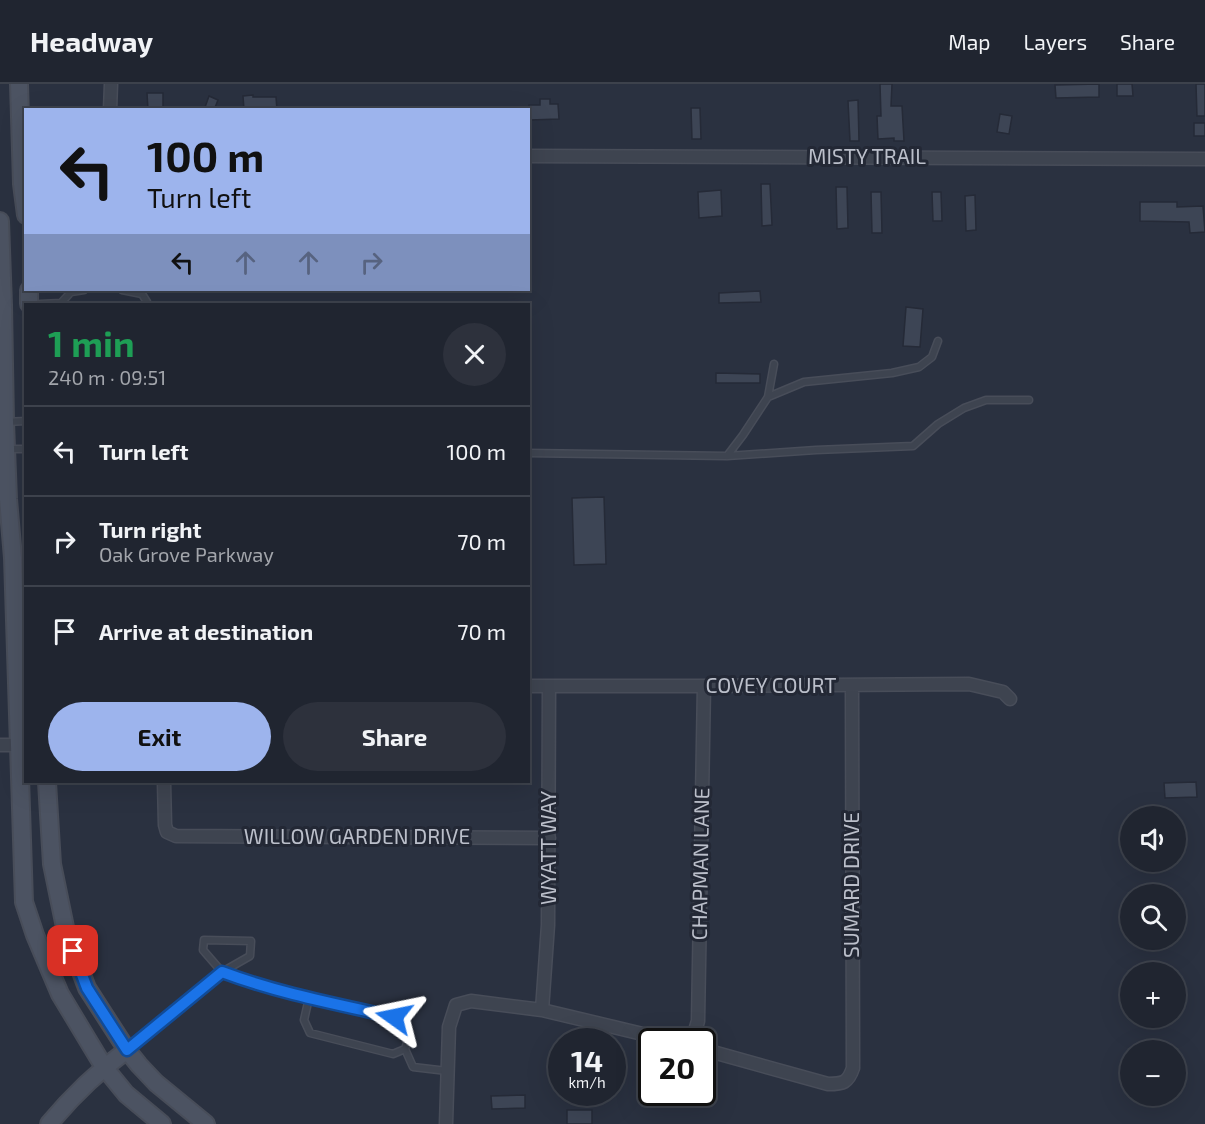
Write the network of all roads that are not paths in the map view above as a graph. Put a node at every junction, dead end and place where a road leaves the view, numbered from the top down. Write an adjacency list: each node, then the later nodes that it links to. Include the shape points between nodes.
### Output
1 (20, 84): 6 (main road)
2 (111, 84): 3 (street)
3 (110, 108)
4 (530, 156): 5 (street, MISTY TRAIL)
5 (1205, 159)
6 (24, 200)
7 (0, 221): 17 (main road)
8 (78, 291): 10 (lane, via 71,292)
9 (127, 291): 11 (lane, via 142,294)
10 (63, 303)
11 (147, 303)
12 (938, 341): 14 (lane, via 932,357 919,367 892,374 804,382)
13 (774, 364): 14 (lane)
14 (768, 397): 21 (lane)
15 (1029, 400): 21 (lane, via 986,400 964,408 914,446)
16 (24, 421): 17 (lane)
17 (5, 422): 18 (main road)
18 (6, 449): 19 (lane); 28 (main road)
19 (24, 449)
20 (530, 453): 21 (lane)
21 (727, 456)
22 (852, 685): 25 (street, COVEY COURT); 26 (street, COVEY COURT, via 969,684 1003,692); 39 (street, SUMARD DRIVE, via 850,1078 840,1084 828,1084)
23 (530, 686): 24 (street, COVEY COURT)
24 (549, 686): 25 (street, COVEY COURT); 31 (street, WYATT WAY)
25 (704, 686): 35 (street, CHAPMAN LANE)
26 (1010, 699)
27 (0, 745): 28 (street)
28 (23, 745): 40 (main road, via 24,902 60,994)
29 (47, 783): 38 (main road, via 52,864 66,932 87,988)
30 (164, 783): 31 (street, WILLOW GARDEN DRIVE, via 165,825 167,832 176,836)
31 (549, 838): 34 (street, WYATT WAY)
32 (222, 972): 32 (lane, via 250,956 251,941 204,940 203,950); 33 (lane); 38 (lane)
33 (309, 998): 37 (lane, via 406,1023 409,1036); 37 (lane, via 304,1020 310,1033 393,1054)
34 (542, 1010): 36 (street); 41 (street, via 471,1001 456,1005 448,1027)
35 (696, 1028)
36 (638, 1033)
37 (405, 1049): 41 (lane, via 413,1067)
38 (127, 1050): 40 (main road); 44 (main road, via 156,1083)
39 (716, 1053)
40 (104, 1067): 42 (main road); 43 (main road, via 126,1094)
41 (447, 1071): 45 (street)
42 (49, 1124)
43 (162, 1124)
44 (206, 1124)
45 (446, 1124)

